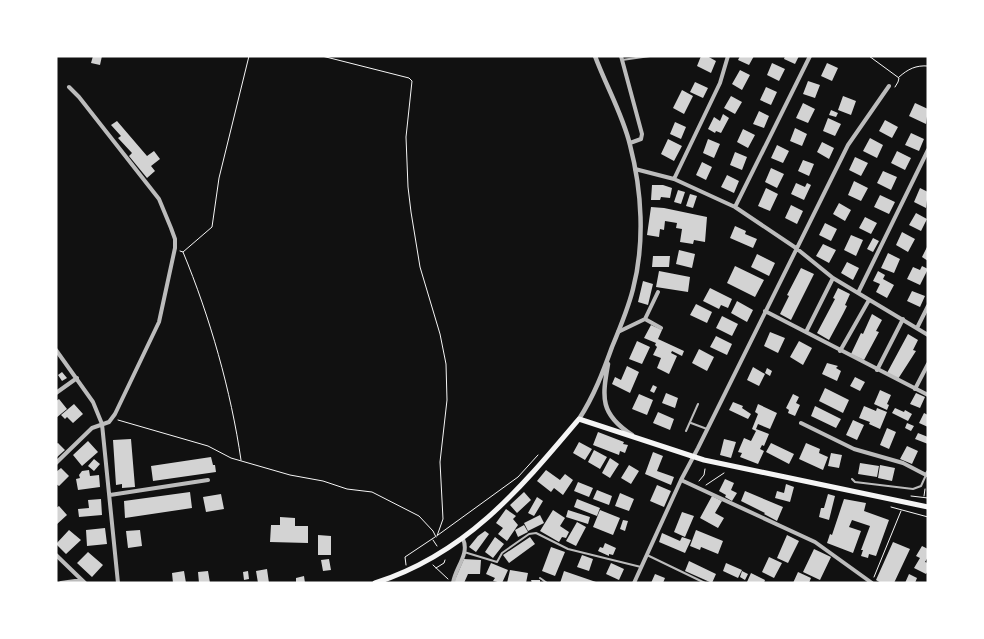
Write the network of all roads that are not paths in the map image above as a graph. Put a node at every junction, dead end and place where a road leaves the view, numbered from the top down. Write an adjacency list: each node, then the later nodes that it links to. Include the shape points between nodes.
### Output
1 (595, 56): 8 (street)
2 (650, 56): 4 (lane)
3 (810, 56): 12 (street)
4 (621, 58): 8 (street, via 642,134 640,139)
5 (727, 58): 11 (street, via 720,83)
6 (889, 86): 13 (street, via 848,145)
7 (69, 87): 40 (street, via 160,199 175,239 159,322 112,418)
8 (630, 143): 10 (street)
9 (928, 150): 16 (street)
10 (636, 169): 11 (street); 24 (street, via 640,252 633,290)
11 (674, 179): 12 (street)
12 (735, 207): 13 (street)
13 (796, 248): 14 (street); 19 (street)
14 (834, 278): 16 (street); 25 (street)
15 (658, 292): 20 (street)
16 (858, 293): 17 (street)
17 (869, 300): 21 (street); 29 (street)
18 (928, 306): 23 (street)
19 (765, 311): 25 (street); 41 (street)
20 (646, 319): 22 (street); 24 (street)
21 (903, 319): 23 (street); 31 (street)
22 (661, 328)
23 (917, 328): 26 (street)
24 (618, 332): 27 (street)
25 (806, 332): 29 (street)
26 (928, 335)
27 (612, 349): 37 (street, via 597,388); 43 (street, via 604,391 606,407 614,421)
28 (56, 350): 32 (street)
29 (840, 351): 31 (street)
30 (928, 364): 33 (street)
31 (877, 370): 33 (street)
32 (76, 378): 34 (street); 40 (street, via 93,402)
33 (916, 389): 35 (street)
34 (56, 393)
35 (928, 396)
36 (698, 404): 38 (lane)
37 (579, 419): 43 (main road); 54 (main road, via 524,483)
38 (690, 422): 41 (lane); 42 (lane)
39 (801, 423): 46 (street, via 854,449)
40 (102, 424): 45 (street, via 92,428); 52 (street)
41 (707, 429): 44 (street)
42 (686, 431)
43 (635, 437): 44 (main road)
44 (693, 457): 49 (street); 53 (main road)
45 (56, 463)
46 (927, 473): 50 (lane)
47 (852, 478): 50 (lane, via 855,482 913,490)
48 (208, 480): 52 (street)
49 (681, 480): 57 (street); 68 (street, via 816,542)
50 (923, 482): 51 (lane)
51 (928, 482)
52 (110, 495): 62 (street)
53 (928, 507)
54 (463, 539): 55 (street); 63 (main road, via 439,555)
55 (464, 552): 58 (lane, via 497,562 502,553 529,534 536,533 568,549); 64 (street)
56 (56, 555): 60 (street)
57 (648, 555): 58 (street); 67 (lane)
58 (642, 567): 66 (street)
59 (540, 578): 65 (lane)
60 (83, 581): 61 (street)
61 (61, 583)
62 (118, 583)
63 (375, 583)
64 (453, 583)
65 (547, 583)
66 (634, 583)
67 (705, 583)
68 (872, 583)

